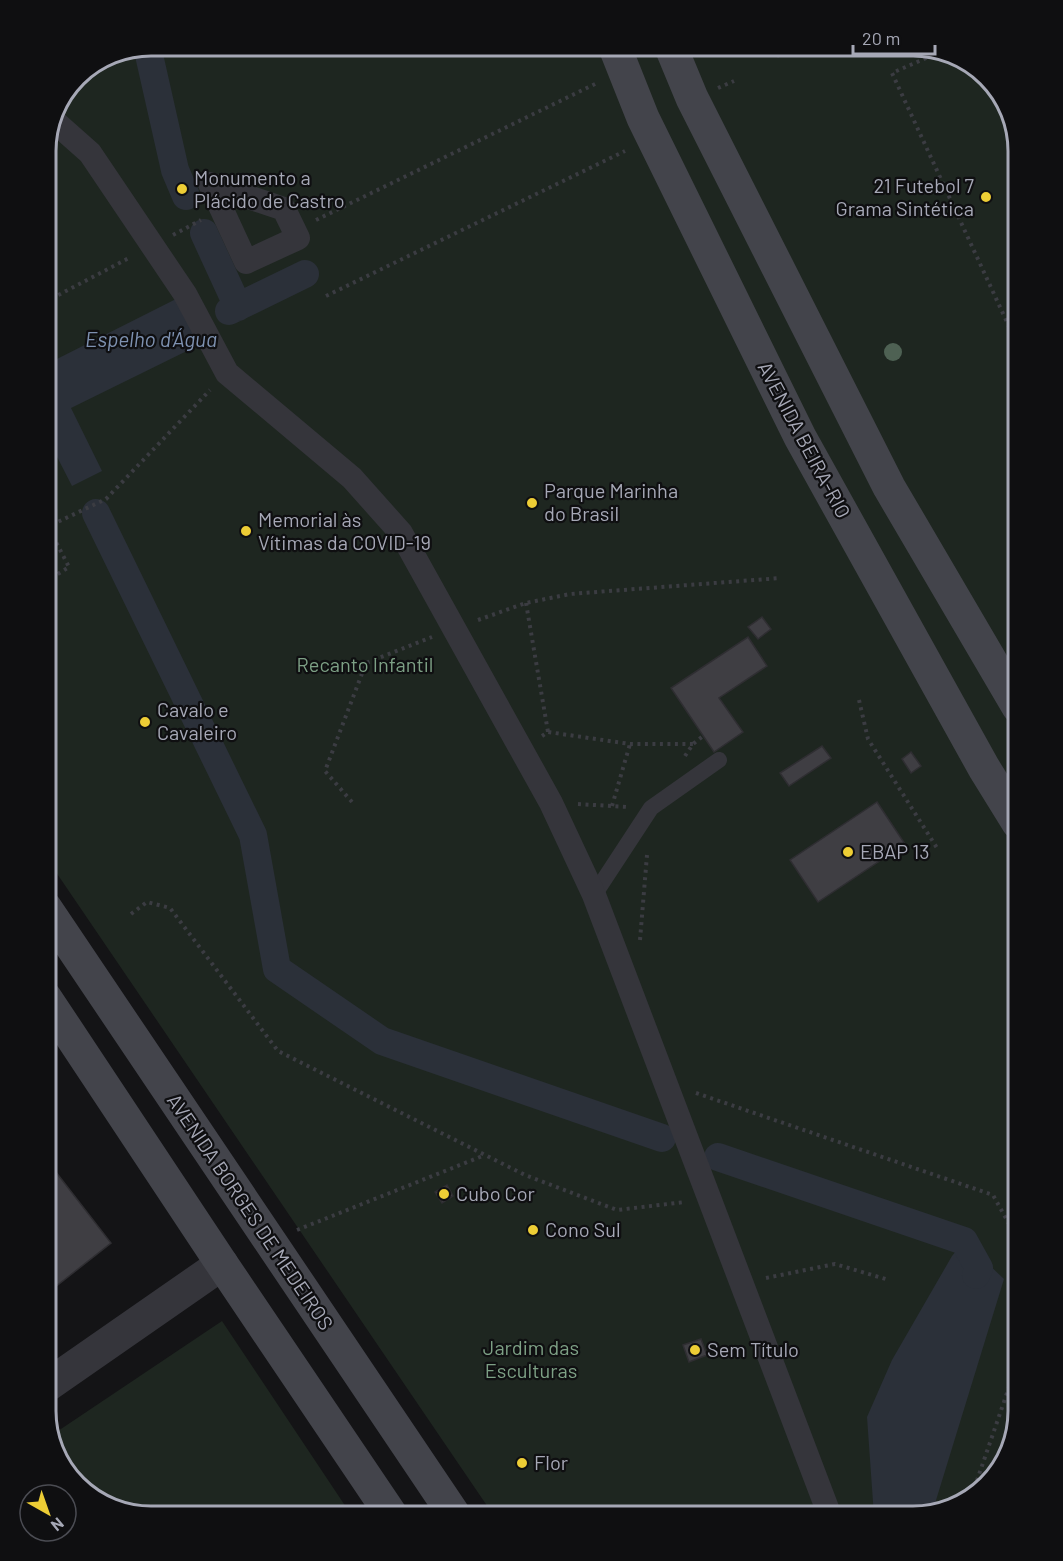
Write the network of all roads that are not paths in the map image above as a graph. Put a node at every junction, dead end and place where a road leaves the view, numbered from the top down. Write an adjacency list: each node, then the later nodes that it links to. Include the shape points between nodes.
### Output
1 (618, 56): 6 (main road, AVENIDA BEIRA-RIO, via 643,118 800,437)
2 (675, 56): 4 (main road, via 692,98 889,487)
3 (59, 126): 7 (street, via 90,153 185,294 227,373 352,478 401,533 551,802)
4 (1008, 689)
5 (719, 760): 7 (lane, via 651,808)
6 (1008, 807)
7 (594, 895): 14 (street)
8 (56, 923): 13 (main road, AVENIDA BORGES DE MEDEIROS)
9 (56, 1014): 10 (main road)
10 (222, 1264): 11 (street); 12 (main road)
11 (56, 1379)
12 (385, 1505)
13 (448, 1505)
14 (826, 1506)

